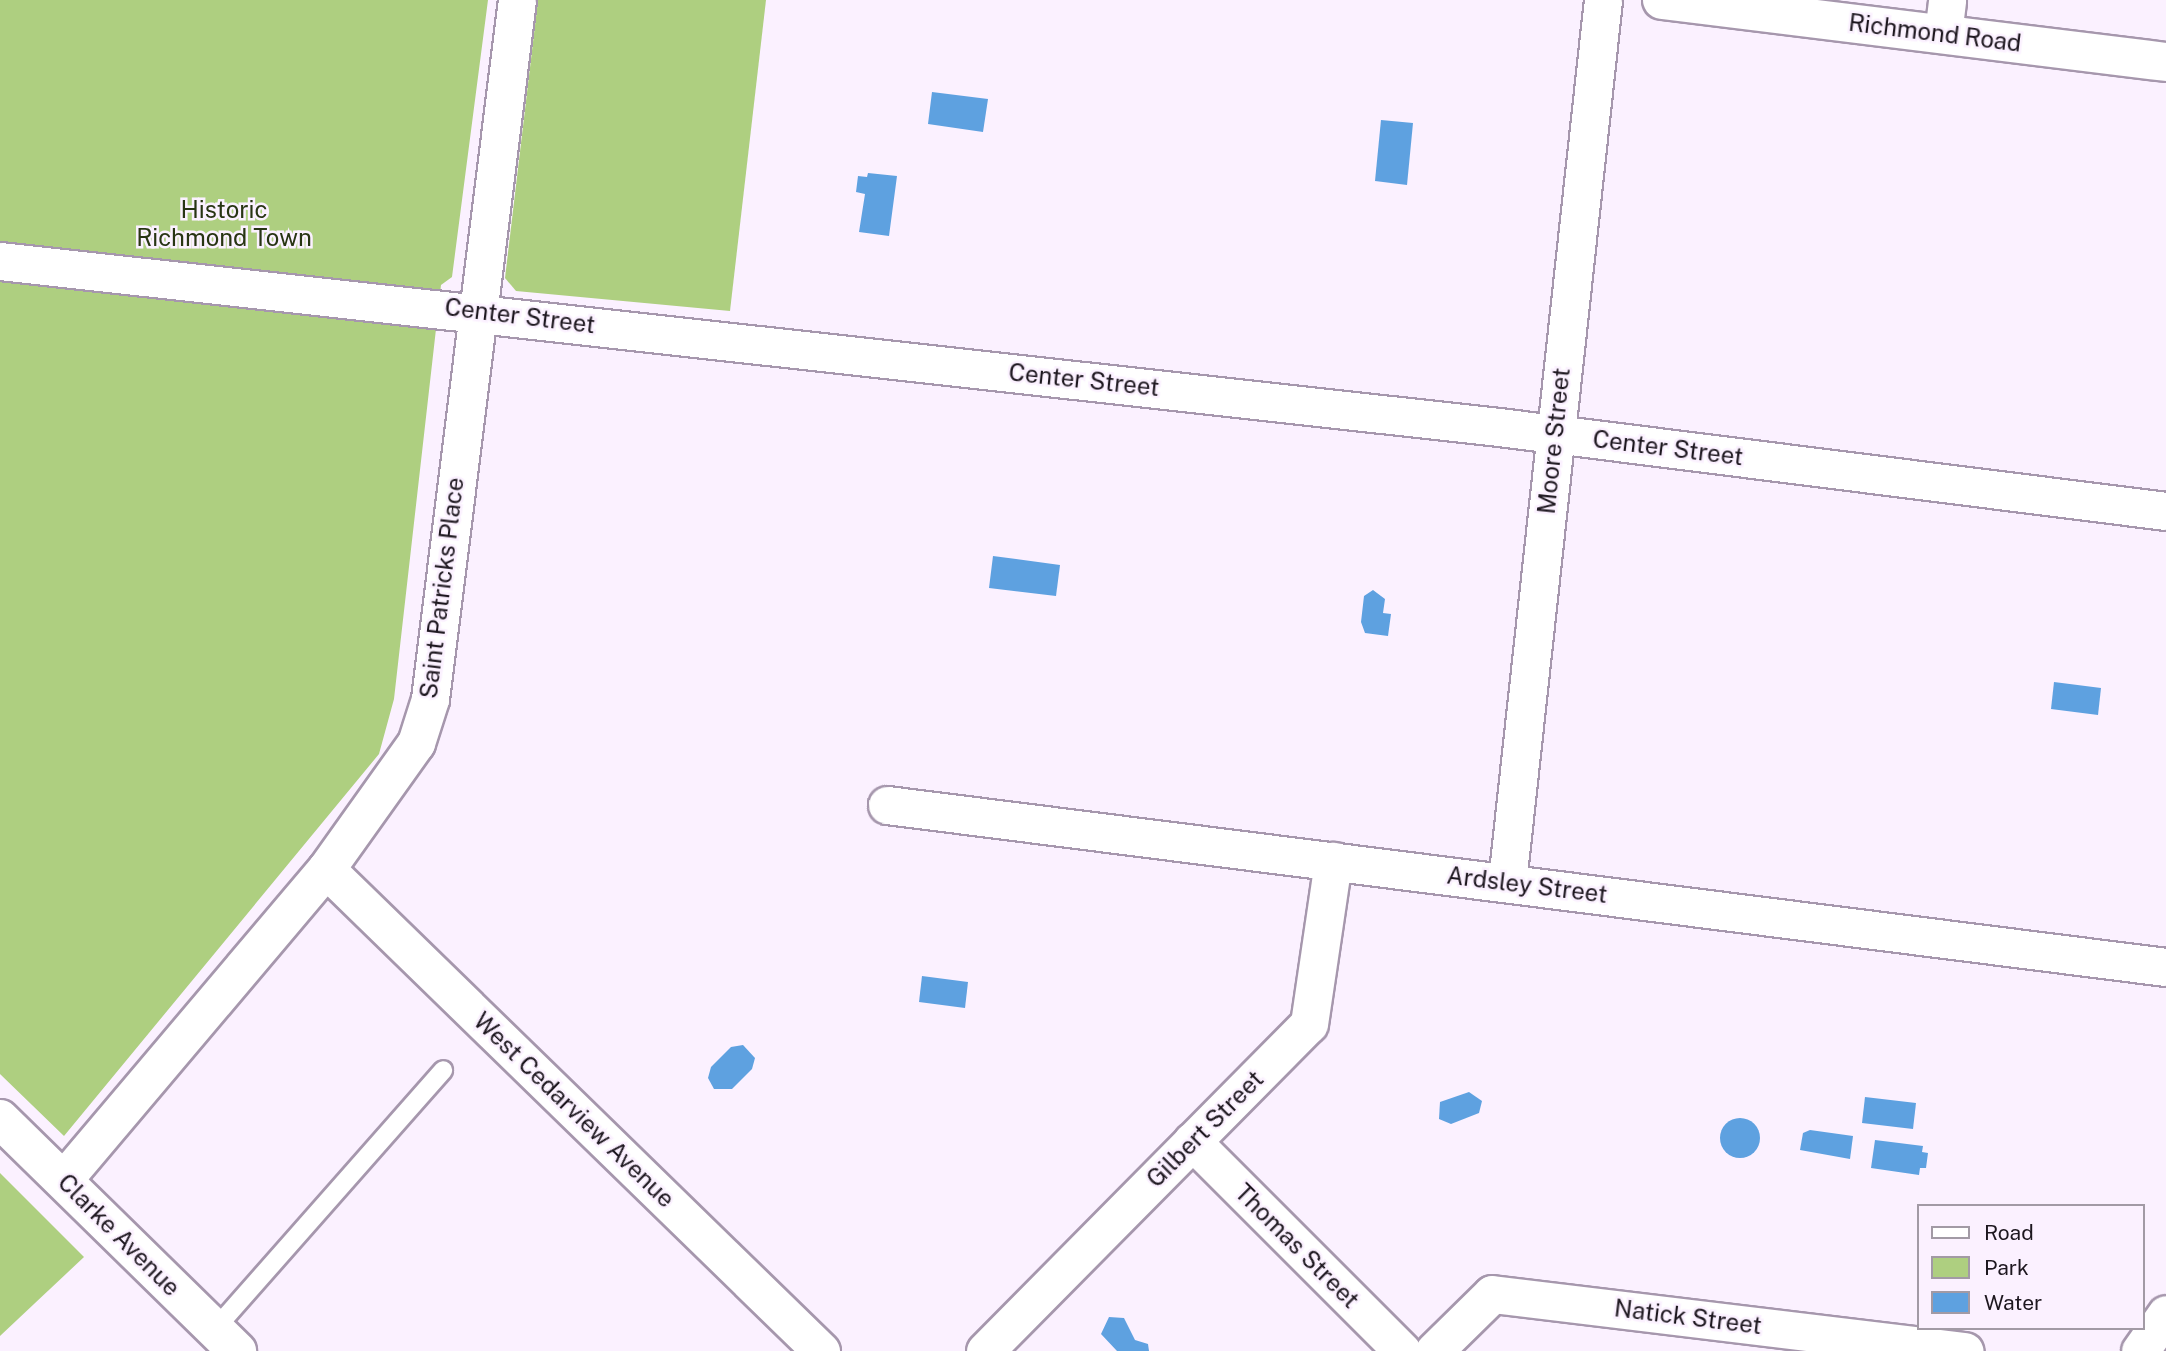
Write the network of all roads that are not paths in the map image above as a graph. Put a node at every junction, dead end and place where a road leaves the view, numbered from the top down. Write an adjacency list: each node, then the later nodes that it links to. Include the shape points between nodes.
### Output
1 (517, 0): 7 (street, Saint Patricks Place)
2 (1603, 0): 8 (street, Moore Street)
3 (1662, 0): 4 (street, Richmond Road)
4 (1945, 17): 5 (street, Richmond Road)
5 (2166, 61)
6 (0, 261): 7 (street, Center Street)
7 (477, 310): 8 (street, Center Street); 12 (street, Saint Patricks Place, via 430,699 416,743)
8 (1554, 433): 9 (street, Center Street); 13 (street, Moore Street)
9 (2166, 511)
10 (887, 805): 11 (street, Ardsley Street)
11 (1333, 861): 13 (street, Ardsley Street); 17 (street, Gilbert Street, via 1309,1024)
12 (326, 869): 18 (street, Saint Patricks Place); 21 (street, West Cedarview Avenue)
13 (1507, 882): 14 (street, Ardsley Street)
14 (2166, 967)
15 (443, 1070): 20 (lane)
16 (0, 1119): 18 (street, Clarke Avenue)
17 (1192, 1141): 22 (street, Gilbert Street); 23 (street, Thomas Street)
18 (63, 1180): 20 (street, Clarke Avenue)
19 (2166, 1314): 26 (street)
20 (226, 1340)
21 (821, 1351)
22 (985, 1351)
23 (1402, 1351)
24 (1434, 1351): 25 (street, Natick Street, via 1492,1294)
25 (1965, 1351)
26 (2140, 1351)

